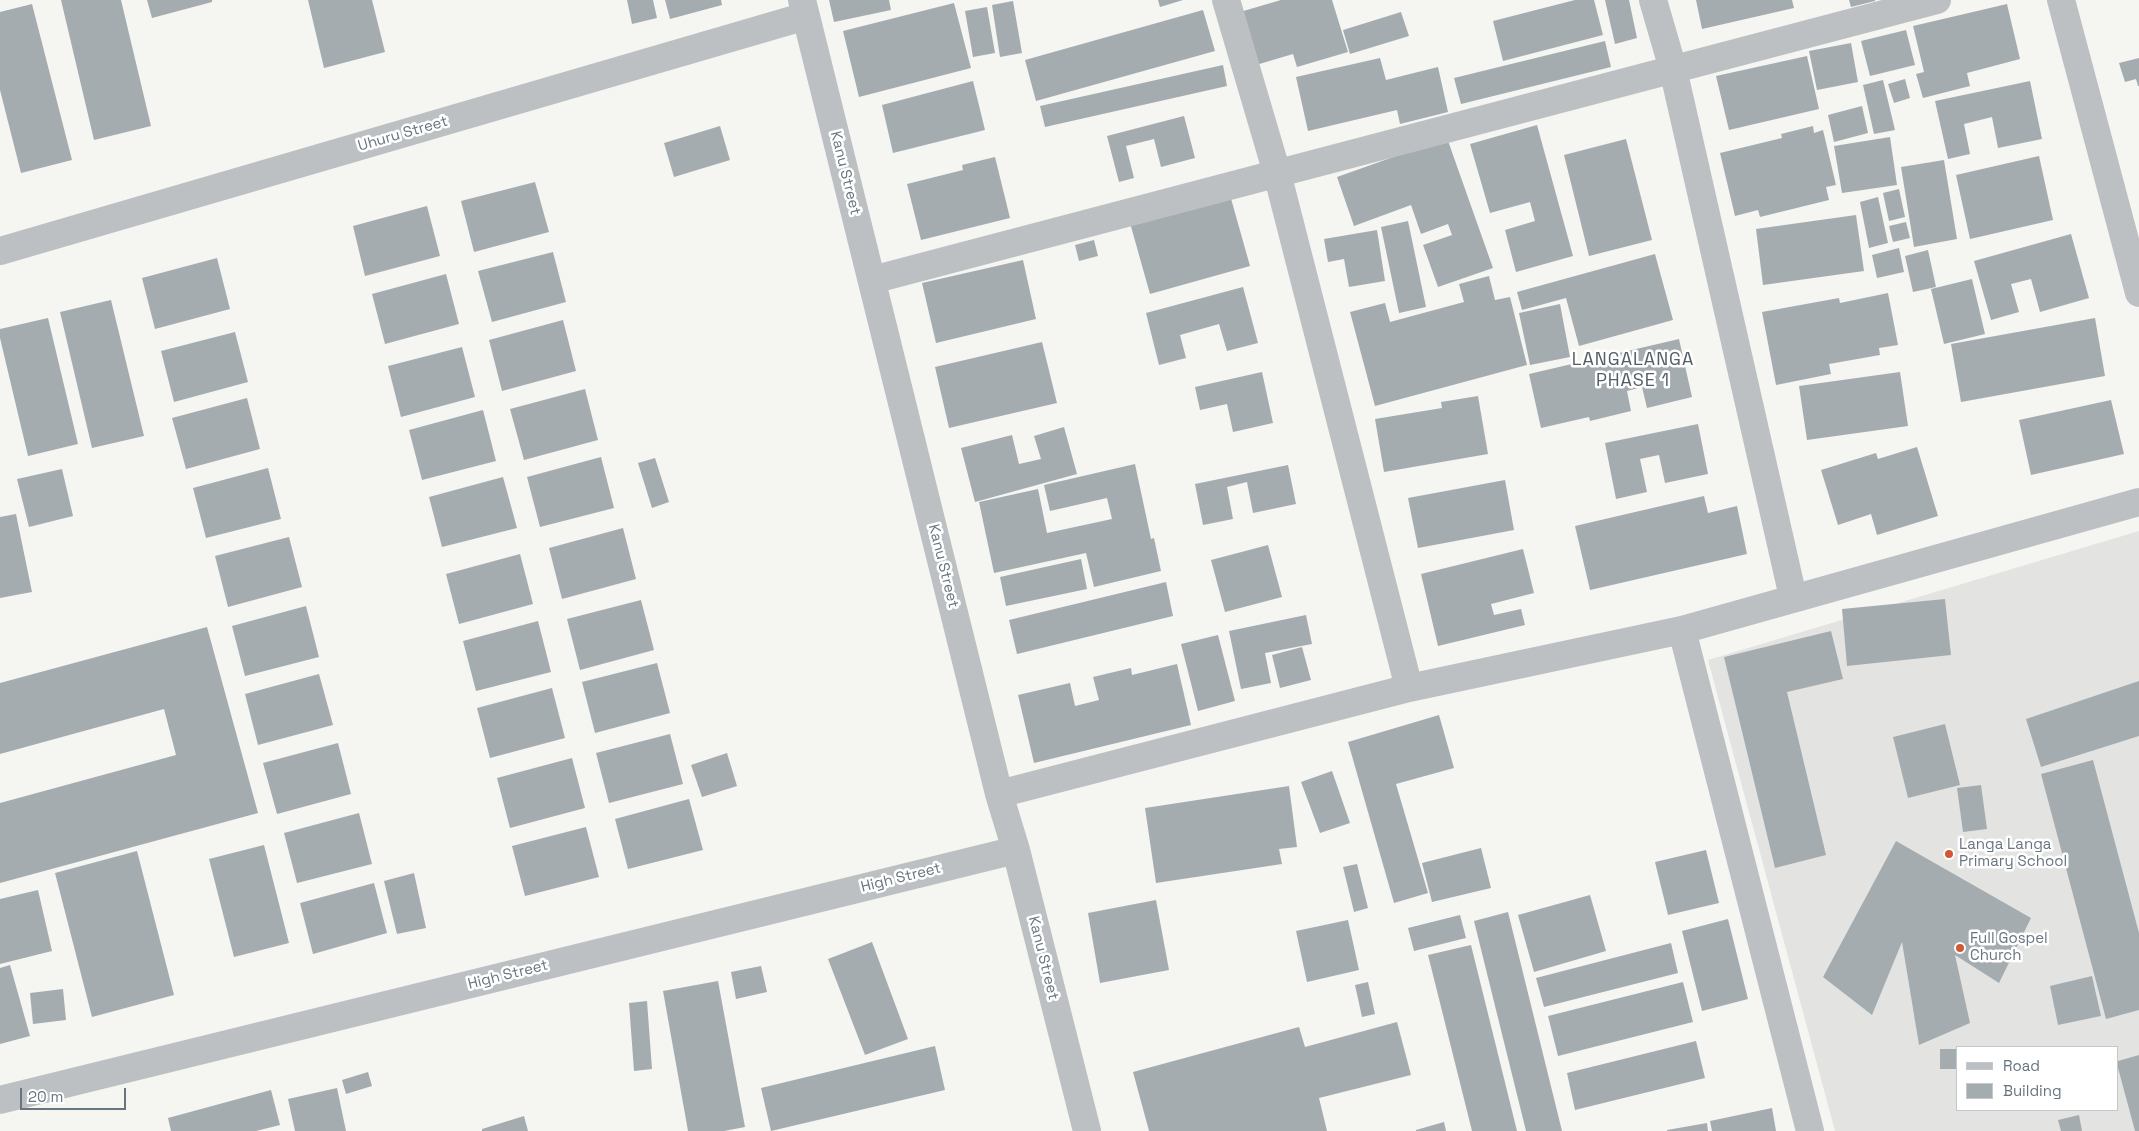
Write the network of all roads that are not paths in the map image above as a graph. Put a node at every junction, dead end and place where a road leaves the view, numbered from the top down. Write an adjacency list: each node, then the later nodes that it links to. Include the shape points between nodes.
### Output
1 (1226, 0): 7 (street)
2 (1653, 0): 6 (street)
3 (1937, 0): 6 (street)
4 (2062, 0): 10 (street)
5 (804, 8): 8 (street, Uhuru Street); 9 (street, Kanu Street)
6 (1673, 69): 7 (street); 12 (street)
7 (1277, 172): 9 (street); 14 (street)
8 (0, 251)
9 (872, 280): 15 (street, Kanu Street)
10 (2139, 293)
11 (2139, 502): 12 (street)
12 (1793, 598): 13 (street)
13 (1682, 630): 14 (street); 19 (street)
14 (1409, 688): 15 (street)
15 (999, 794): 16 (street, Kanu Street)
16 (1016, 850): 17 (street, High Street); 18 (street, Kanu Street)
17 (0, 1100)
18 (1087, 1131)
19 (1810, 1131)

